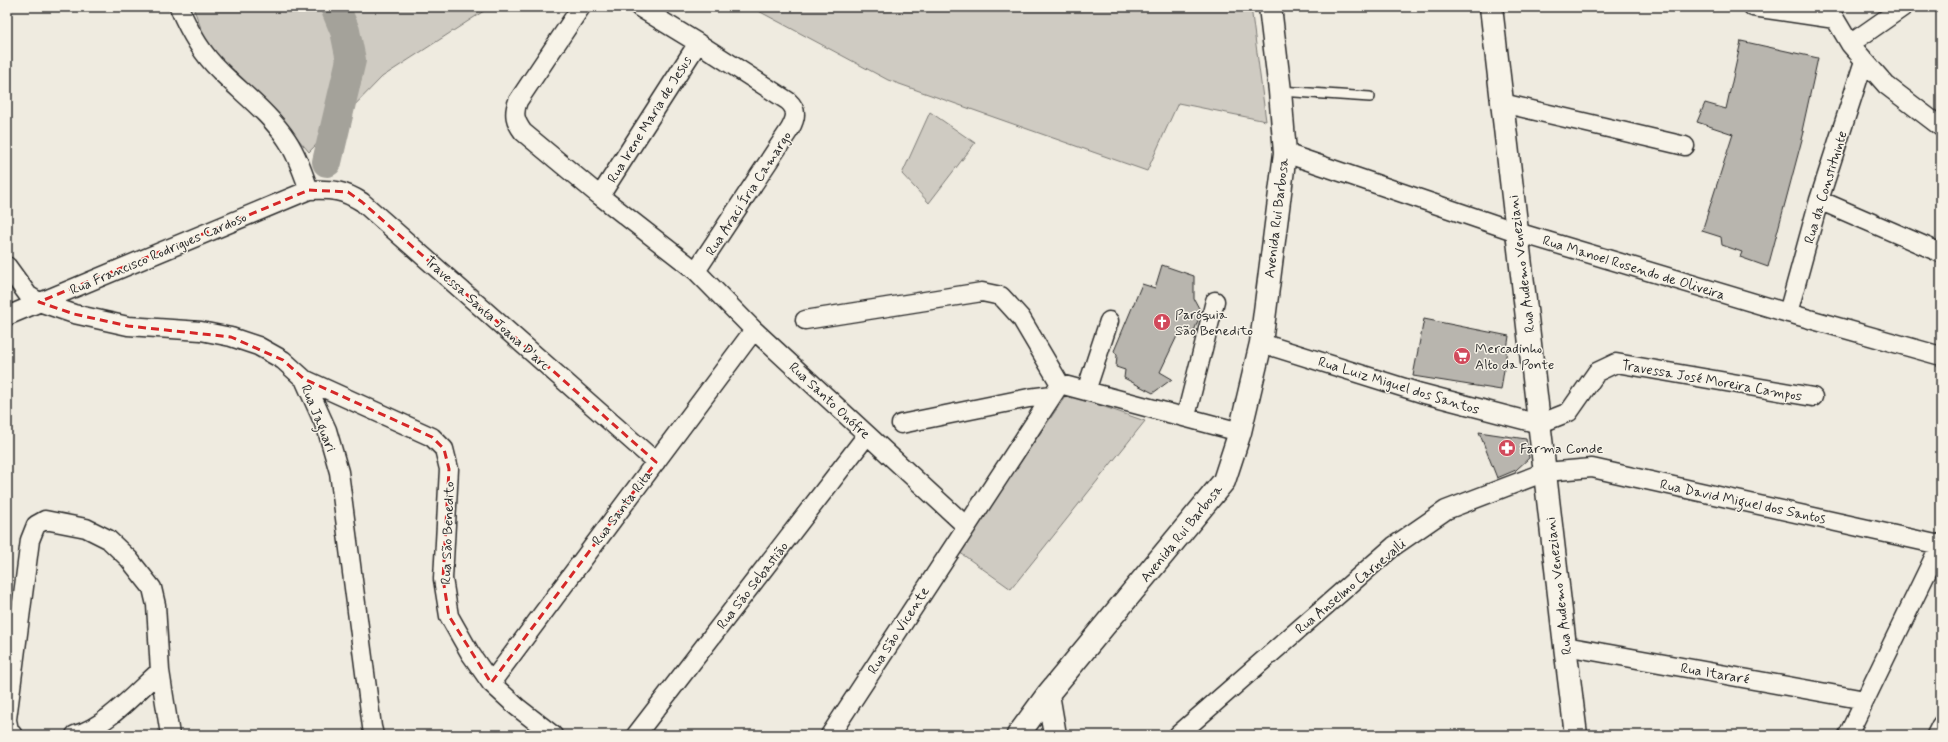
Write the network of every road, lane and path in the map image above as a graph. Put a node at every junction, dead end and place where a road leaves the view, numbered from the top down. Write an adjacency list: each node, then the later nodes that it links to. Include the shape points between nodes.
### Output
1 (179, 7): 18 (street, via 189,29 208,58 286,139 298,158)
2 (581, 7): 19 (street, Rua Santo Onófre, via 518,101 514,111 516,122 523,132)
3 (638, 7): 9 (street)
4 (1270, 7): 12 (main road, Avenida Rui Barbosa)
5 (1491, 7): 14 (main road, Rua Audemo Veneziani)
6 (1753, 7): 8 (street)
7 (1903, 7): 10 (street)
8 (1831, 13): 10 (street)
9 (698, 42): 19 (street, Rua Irene Maria de Jesus); 24 (street, Rua Araci Íria Camargo, via 788,101 796,112 790,129)
10 (1850, 44): 11 (street)
11 (1864, 61): 15 (street, via 1886,85); 20 (street, Rua da Constituinte)
12 (1280, 91): 13 (lane); 17 (main road, Avenida Rui Barbosa)
13 (1370, 97)
14 (1502, 103): 16 (street); 21 (main road, Rua Audemo Veneziani)
15 (1941, 127)
16 (1685, 146)
17 (1285, 153): 21 (street, Rua Manoel Rosendo de Oliveira); 32 (main road, Avenida Rui Barbosa)
18 (309, 190): 26 (street, Rua Francisco Rodrigues Cardoso); 43 (street, Travessa Santa Joana D'arc, via 348,192 362,202)
19 (600, 196): 24 (street, Rua Santo Onófre)
20 (1819, 200): 22 (street); 27 (street, Rua da Constituinte)
21 (1517, 232): 27 (street, Rua Manoel Rosendo de Oliveira); 40 (main road, Rua Audemo Veneziani)
22 (1941, 253)
23 (7, 266): 26 (street, Rua Jaguari, via 28,295)
24 (696, 271): 31 (street, Rua Santo Onófre)
25 (1215, 301): 38 (street)
26 (39, 302): 28 (street, Rua Francisco Rodrigues Cardoso); 34 (street, Rua Jaguari, via 74,314 128,326 201,331 231,337 258,346 283,360)
27 (1788, 313): 33 (street, Rua Manoel Rosendo de Oliveira)
28 (7, 316)
29 (805, 320): 35 (street, via 982,292 1001,296 1021,318)
30 (1109, 321): 36 (street)
31 (754, 330): 42 (street, Rua Santo Onófre); 43 (street, Rua Santa Rita)
32 (1261, 343): 40 (street, Rua Luiz Miguel dos Santos, via 1421,394); 41 (main road, Avenida Rui Barbosa)
33 (1941, 356)
34 (304, 379): 49 (street, Rua São Benedito, via 432,438 444,449 449,469 443,579 450,616 470,653); 57 (street, Rua Jaguari, via 327,430 339,472)
35 (1056, 390): 36 (street); 39 (street, via 1029,398); 45 (street, Rua São Vicente)
36 (1086, 391): 38 (street)
37 (1813, 397): 40 (street, Travessa José Moreira Campos, via 1616,363 1597,372 1569,412)
38 (1186, 416): 41 (street)
39 (901, 424)
40 (1539, 424): 44 (main road, Rua Audemo Veneziani)
41 (1240, 432): 50 (main road, Avenida Rui Barbosa, via 1224,481)
42 (867, 435): 45 (street, Rua Santo Onófre); 59 (street, Rua São Sebastião)
43 (656, 462): 49 (street, Rua Santa Rita)
44 (1545, 472): 46 (street, Rua David Miguel dos Santos, via 1592,468); 47 (main road, Rua Audemo Veneziani); 63 (street, Rua Anselmo Carnevalli, via 1446,510 1394,546)
45 (966, 526): 60 (street, Rua São Vicente)
46 (1941, 544): 51 (street)
47 (1565, 646): 51 (street, Rua Itararé); 64 (main road, Rua Audemo Veneziani)
48 (160, 671): 52 (street, via 156,604 152,588 108,539 86,528 45,520 36,525 30,540); 55 (street, via 106,718 92,728); 56 (street)
49 (491, 683): 58 (street, Rua São Benedito)
50 (1048, 694): 61 (main road, Avenida Rui Barbosa); 62 (main road)
51 (1865, 700): 65 (street)
52 (7, 720): 54 (street)
53 (1941, 724): 66 (street)
54 (13, 735)
55 (75, 735)
56 (170, 735)
57 (374, 735)
58 (553, 735)
59 (636, 735)
60 (830, 735)
61 (1018, 735)
62 (1055, 735)
63 (1178, 735)
64 (1576, 735)
65 (1848, 735)
66 (1936, 735)

